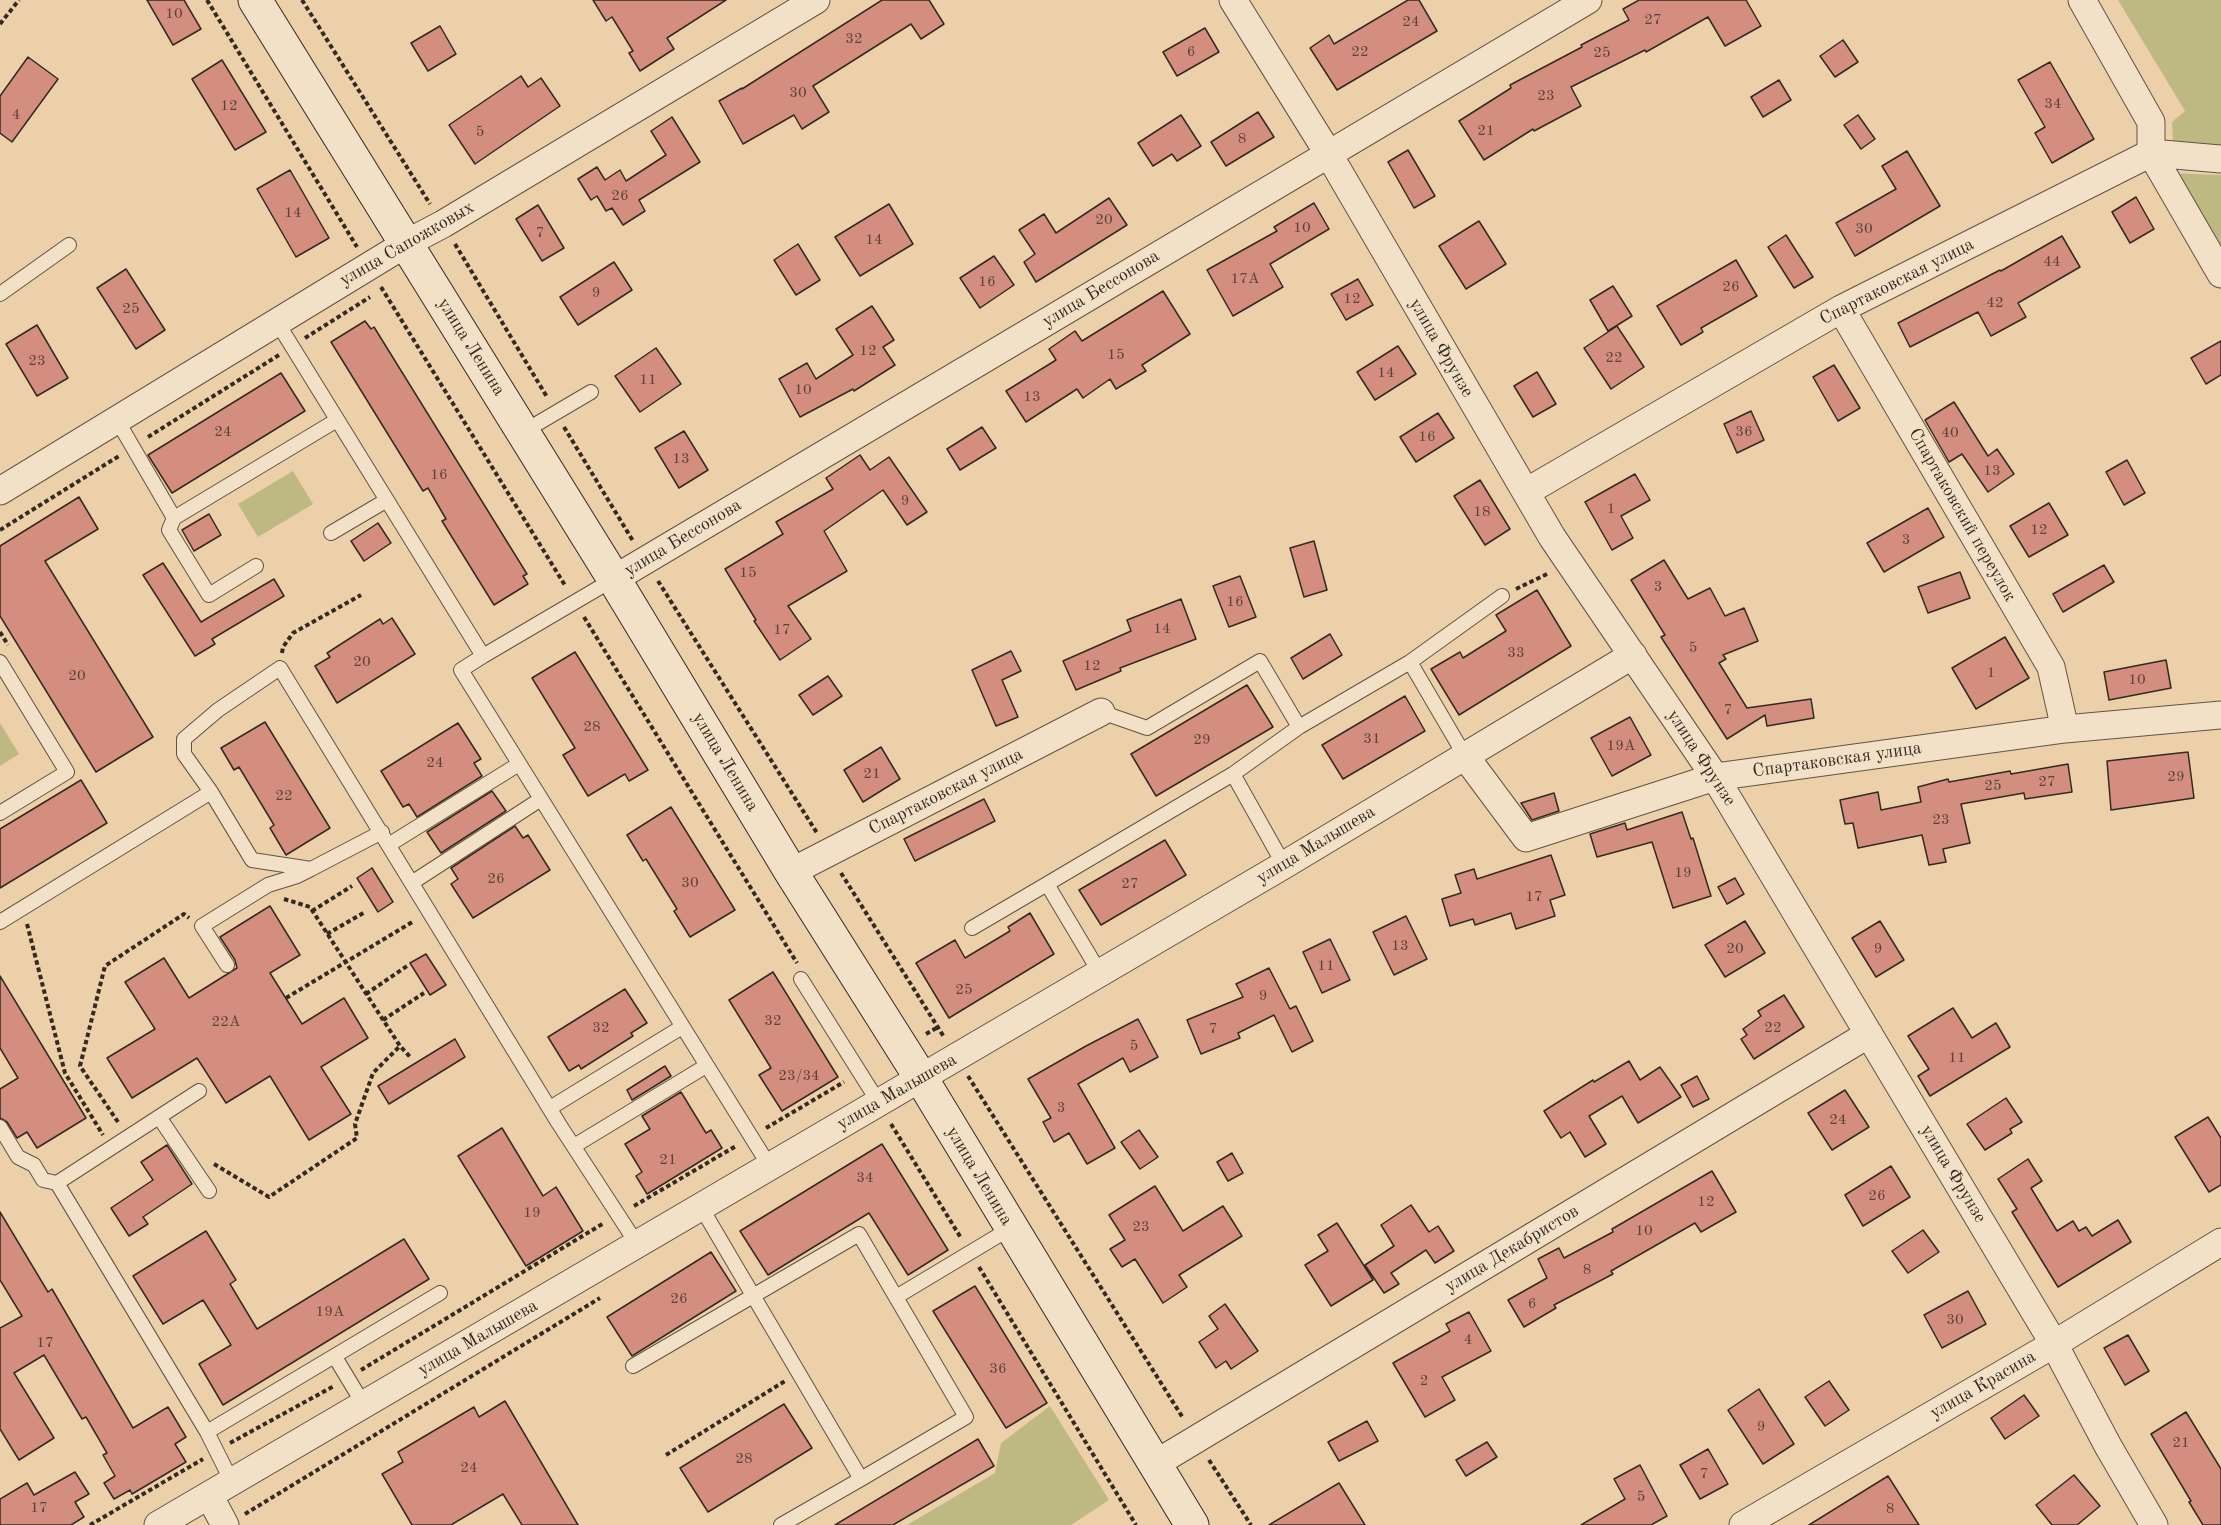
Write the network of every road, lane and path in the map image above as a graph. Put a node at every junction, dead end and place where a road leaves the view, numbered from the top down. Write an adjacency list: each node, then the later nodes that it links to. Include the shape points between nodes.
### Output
1 (19, 0): 9 (path)
2 (207, 0): 16 (path)
3 (255, 0): 14 (main road, улица Ленина)
4 (302, 0): 13 (path)
5 (816, 0): 13 (street, улица Сапожковых)
6 (1233, 0): 10 (street, улица Фрунзе)
7 (1588, 0): 10 (street, улица Бессонова)
8 (2082, 0): 11 (street, via 2151,122)
9 (0, 24)
10 (1328, 153): 30 (street, улица Фрунзе); 35 (street, улица Бессонова)
11 (2151, 153): 12 (street); 17 (street); 20 (street, Спартаковская улица)
12 (2221, 159)
13 (443, 224): 14 (street, улица Сапожковых); 24 (path)
14 (407, 243): 16 (street, улица Сапожковых); 27 (main road, улица Ленина)
15 (69, 245): 18 (lane)
16 (369, 267): 21 (street, улица Сапожковых); 41 (path)
17 (2221, 274)
18 (0, 294)
19 (372, 296): 22 (path)
20 (1841, 309): 30 (street, Спартаковская улица); 50 (street, Спартаковский переулок, via 2051,667)
21 (277, 322): 22 (lane); 25 (street, улица Сапожковых)
22 (292, 347): 26 (lane); 28 (path)
23 (591, 392): 24 (lane)
24 (556, 413): 27 (lane); 35 (path)
25 (117, 420): 28 (lane); 29 (street, улица Сапожковых)
26 (337, 420): 31 (lane); 32 (lane)
27 (524, 432): 38 (main road, улица Ленина)
28 (132, 447): 32 (lane); 33 (path)
29 (0, 491)
30 (1526, 492): 36 (street, улица Фрунзе)
31 (387, 500): 34 (lane); 43 (lane)
32 (174, 518): 37 (lane, via 169,530 209,595)
33 (0, 530)
34 (331, 533)
35 (645, 560): 38 (street, улица Бессонова)
36 (1569, 562): 40 (path); 42 (street, улица Фрунзе)
37 (256, 566)
38 (614, 579): 41 (lane); 62 (main road, улица Ленина)
39 (361, 595): 46 (path, via 293,633 283,647)
40 (1502, 596): 45 (lane)
41 (574, 601): 43 (lane); 79 (path, via 797,964 803,974)
42 (1633, 655): 51 (street, улица Малышева); 54 (street, улица Фрунзе)
43 (483, 656): 52 (lane, via 460,670)
44 (0, 662): 57 (lane, via 68,772)
45 (1410, 662): 49 (lane); 51 (lane)
46 (280, 668): 55 (lane, via 218,710 184,739 184,754); 58 (lane)
47 (1101, 712): 49 (lane, via 1147,728 1260,661); 62 (street, Спартаковская улица)
48 (2221, 715): 50 (street, Спартаковская улица)
49 (1299, 727): 53 (lane)
50 (2065, 729): 54 (street, Спартаковская улица)
51 (1465, 756): 54 (street, Спартаковская улица, via 1526,838); 60 (street, улица Малышева)
52 (519, 764): 56 (lane); 59 (lane)
53 (1233, 774): 60 (lane); 64 (lane)
54 (1715, 777): 86 (street, улица Фрунзе)
55 (211, 792): 61 (lane, via 252,860); 67 (lane)
56 (541, 799): 63 (lane); 84 (lane)
57 (0, 813)
58 (382, 832): 59 (lane); 61 (lane)
59 (390, 844): 63 (lane)
60 (1284, 865): 78 (street, улица Малышева)
61 (310, 869): 65 (lane)
62 (791, 872): 88 (main road, улица Ленина)
63 (412, 882): 69 (lane)
64 (1047, 884): 73 (lane); 78 (lane)
65 (268, 885): 68 (path, via 275,896); 72 (lane)
66 (352, 886): 68 (path)
67 (23, 908): 71 (lane); 103 (path, via 65,1073)
68 (312, 911): 74 (path)
69 (430, 911): 75 (path); 94 (lane)
70 (365, 912): 74 (path)
71 (0, 922)
72 (202, 926): 76 (lane); 99 (path, via 184,914 105,966 80,1066)
73 (972, 928)
74 (327, 934): 75 (path)
75 (345, 962): 81 (path); 82 (path)
76 (227, 965)
77 (407, 966): 81 (path)
78 (1100, 973): 92 (street, улица Малышева)
79 (801, 979): 91 (lane)
80 (424, 993): 83 (path)
81 (366, 994): 83 (path)
82 (286, 998)
83 (383, 1020): 87 (path)
84 (682, 1027): 90 (lane); 94 (lane)
85 (938, 1027): 88 (path)
86 (1869, 1034): 117 (street, улица Фрунзе); 126 (street, улица Декабристов)
87 (400, 1046): 89 (path); 101 (path, via 373,1073 355,1124 357,1138 269,1197)
88 (902, 1049): 92 (main road, улица Ленина)
89 (411, 1058)
90 (706, 1066): 100 (lane); 102 (lane)
91 (860, 1073): 95 (lane); 100 (path)
92 (921, 1078): 95 (street, улица Малышева); 109 (main road, улица Ленина)
93 (199, 1091): 96 (lane)
94 (550, 1108): 102 (lane)
95 (885, 1114): 98 (path); 104 (street, улица Малышева); 112 (path)
96 (159, 1117): 99 (lane); 101 (lane)
97 (0, 1126): 105 (lane, via 18,1156 34,1165 43,1180)
98 (882, 1130)
99 (129, 1137): 103 (lane)
100 (750, 1137): 104 (lane); 108 (path)
101 (177, 1142): 106 (lane)
102 (574, 1146): 108 (lane)
103 (111, 1148): 105 (lane)
104 (770, 1167): 107 (street, улица Малышева)
105 (57, 1183): 123 (lane)
106 (209, 1191)
107 (701, 1207): 111 (street, улица Малышева); 115 (lane)
108 (617, 1215): 111 (lane); 121 (path)
109 (1011, 1228): 112 (lane); 126 (main road, улица Ленина)
110 (2221, 1242): 117 (street, улица Красина)
111 (637, 1244): 122 (street, улица Малышева)
112 (970, 1252): 116 (lane); 134 (path)
113 (440, 1293): 118 (lane)
114 (602, 1296): 130 (path)
115 (754, 1296): 116 (lane, via 859,1234); 119 (lane); 120 (lane)
116 (896, 1297): 127 (lane, via 966,1417)
117 (2054, 1344): 136 (street, улица Красина); 137 (street, улица Фрунзе)
118 (334, 1357): 121 (lane); 123 (lane)
119 (633, 1366)
120 (799, 1373): 125 (path); 127 (lane)
121 (347, 1378): 122 (lane); 124 (path)
122 (364, 1405): 128 (street, улица Малышева)
123 (207, 1432): 124 (lane)
124 (216, 1451): 128 (lane); 131 (path)
125 (666, 1455)
126 (1155, 1464): 135 (main road, улица Ленина)
127 (861, 1479): 133 (lane)
128 (232, 1482): 129 (street, улица Малышева)
129 (209, 1495): 130 (street); 132 (street, улица Малышева)
130 (231, 1522)
131 (90, 1525)
132 (158, 1525)
133 (781, 1525)
134 (1136, 1525)
135 (1192, 1525)
136 (1743, 1525)
137 (2154, 1525)

